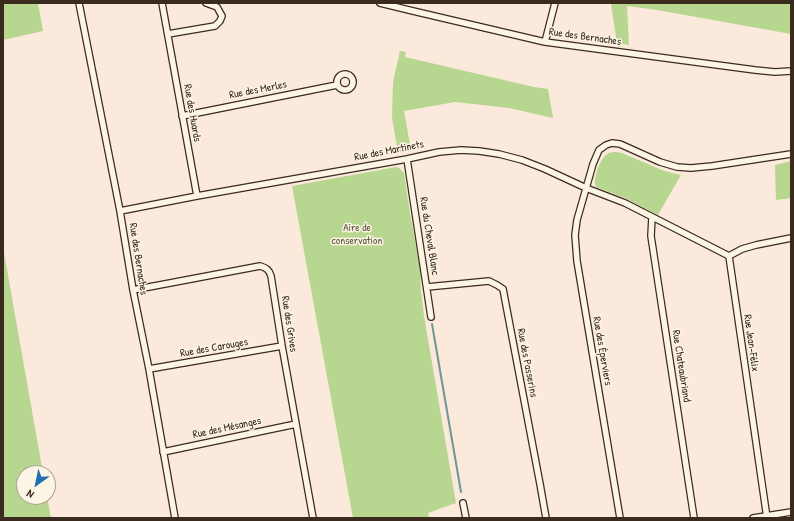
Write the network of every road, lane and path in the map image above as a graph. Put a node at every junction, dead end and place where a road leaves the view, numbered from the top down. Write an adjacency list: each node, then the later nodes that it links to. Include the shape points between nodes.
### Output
1 (79, 3): 15 (street, Rue des Bernaches)
2 (162, 3): 6 (street, Rue des Huards)
3 (206, 3): 6 (street, via 217,7 222,16 215,26)
4 (380, 3): 7 (street, Rue des Bernaches)
5 (555, 3): 7 (street)
6 (168, 34): 10 (street, Rue des Huards)
7 (545, 42): 8 (street, Rue des Bernaches, via 755,70)
8 (791, 71)
9 (337, 85): 10 (street, Rue des Merles)
10 (182, 116): 14 (street, Rue des Huards)
11 (791, 154): 13 (street, via 691,168 660,162 620,144 612,143 600,150 592,164)
12 (407, 159): 13 (street, Rue des Martinets, via 461,150 499,154 522,160); 14 (street, Rue des Martinets); 19 (street, Rue du Cheval Blanc)
13 (586, 188): 16 (street, Rue des Martinets); 33 (street, Rue des Éperviers, via 576,220 577,261)
14 (197, 196): 15 (street, Rue des Martinets)
15 (120, 211): 20 (street, Rue des Bernaches)
16 (652, 217): 18 (street); 34 (street, Rue Chateaubriand, via 651,236)
17 (791, 238): 18 (street, via 742,249)
18 (729, 256): 28 (street, Rue Jean-Félix)
19 (427, 287): 21 (street, Rue du Cheval Blanc); 32 (street, Rue des Passerins, via 489,281 502,289)
20 (132, 290): 22 (street, Rue des Grives, via 260,266 266,267 272,276); 23 (street, Rue des Bernaches)
21 (431, 317)
22 (282, 346): 23 (street, Rue des Carouges); 24 (street, Rue des Grives)
23 (149, 369): 25 (street, Rue des Bernaches)
24 (296, 424): 25 (street, Rue des Mésanges); 30 (street, Rue des Grives)
25 (163, 452): 29 (street, Rue des Bernaches)
26 (463, 503): 31 (street)
27 (791, 512): 28 (street)
28 (767, 517): 35 (street)
29 (175, 518)
30 (312, 518)
31 (466, 518)
32 (546, 518)
33 (620, 518)
34 (694, 518)
35 (753, 518)

